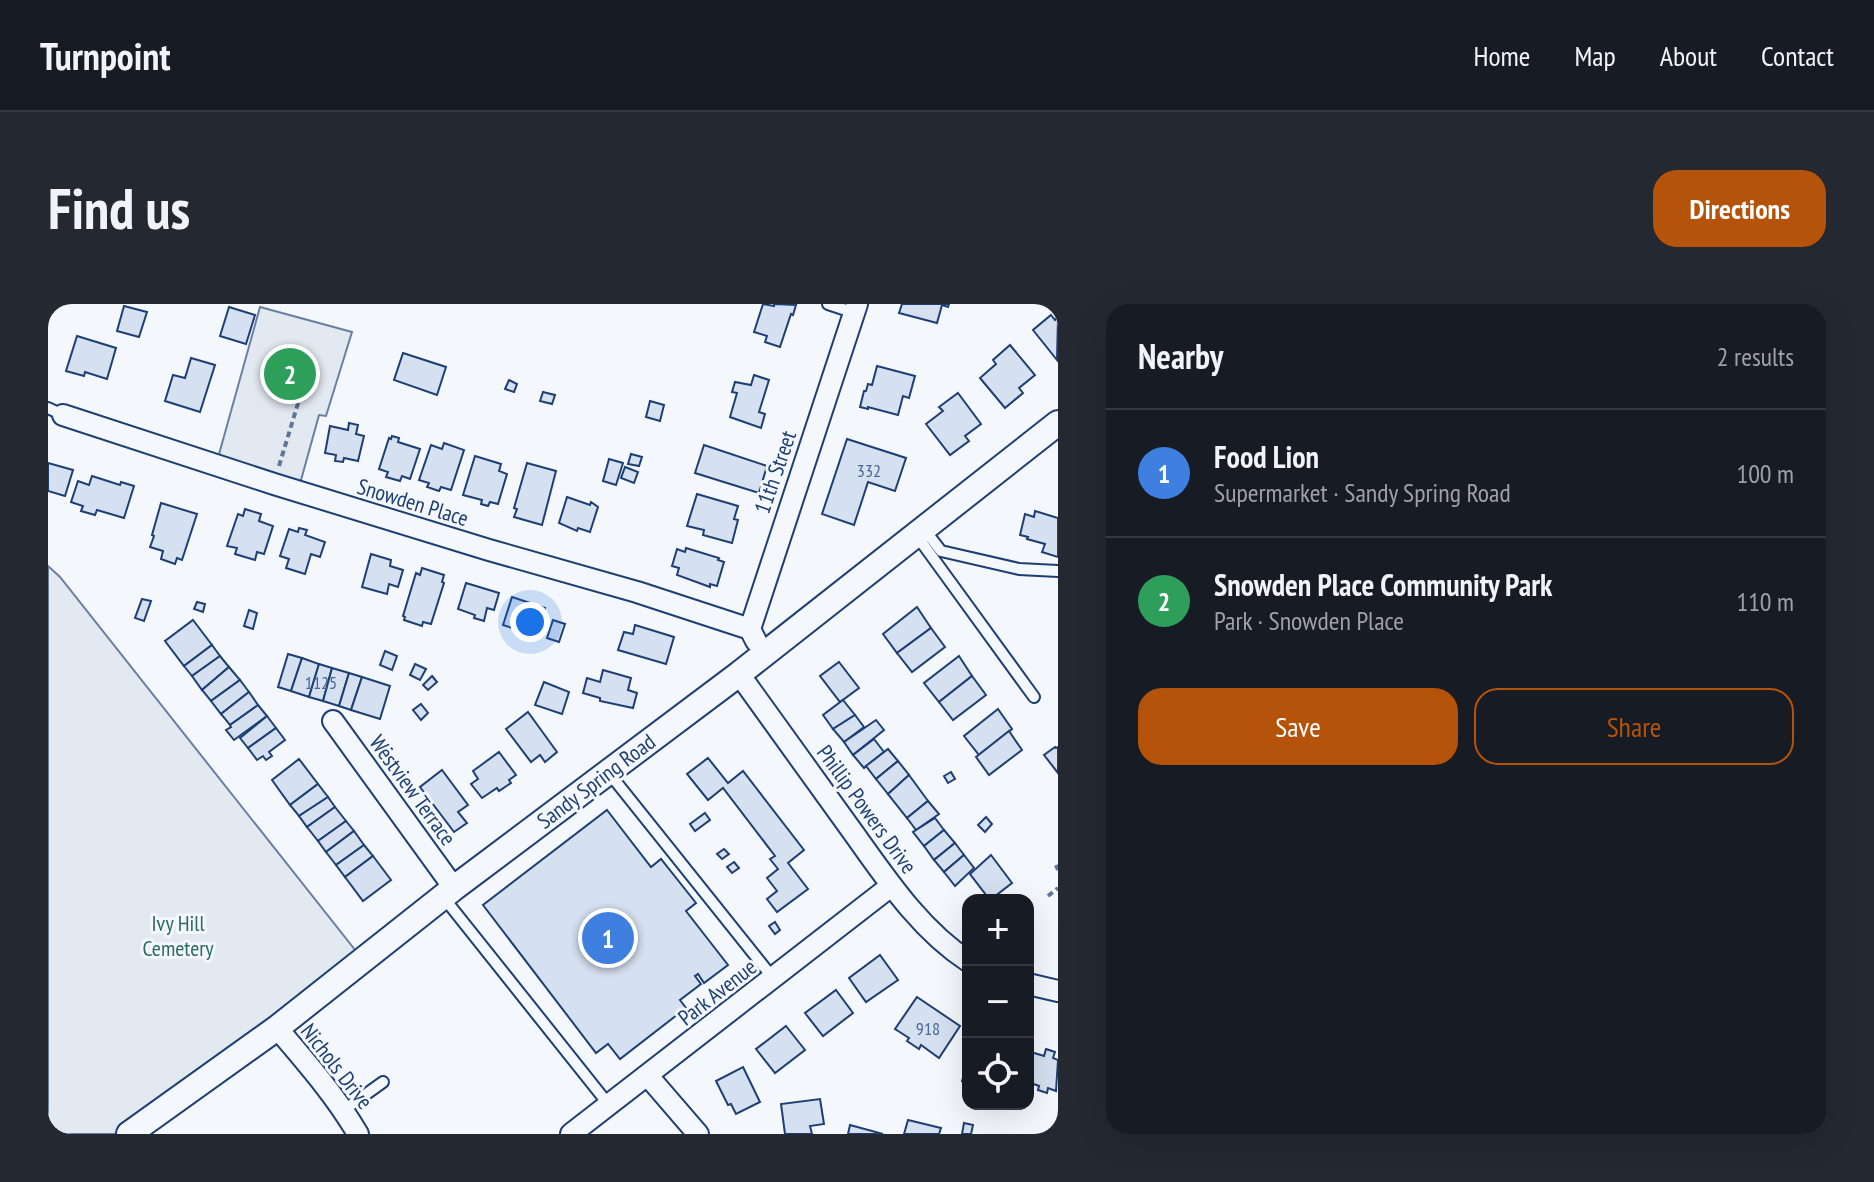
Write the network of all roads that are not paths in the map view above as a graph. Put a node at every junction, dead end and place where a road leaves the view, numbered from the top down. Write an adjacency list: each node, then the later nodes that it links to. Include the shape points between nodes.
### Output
1 (828, 304): 2 (lane)
2 (856, 308): 7 (street, 11th Street)
3 (56, 412): 7 (street, Snowden Place)
4 (1058, 423): 5 (street, Sandy Spring Road)
5 (919, 531): 6 (lane, via 941,551 1019,569); 8 (street, Sandy Spring Road); 10 (lane)
6 (1058, 571)
7 (750, 629): 8 (street)
8 (763, 655): 9 (street, Sandy Spring Road)
9 (739, 674): 12 (street, Sandy Spring Road); 13 (street, Phillip Powers Drive)
10 (1034, 697)
11 (333, 721): 14 (street, Westview Terrace)
12 (608, 772): 14 (street, Sandy Spring Road); 16 (lane)
13 (891, 886): 15 (street, Phillip Powers Drive); 16 (street, Park Avenue)
14 (449, 892): 19 (street, Sandy Spring Road); 22 (lane)
15 (962, 957)
16 (773, 978): 20 (street, Park Avenue)
17 (1034, 985): 18 (street)
18 (1057, 988)
19 (277, 1028): 23 (street, Nichols Drive); 24 (street, Sandy Spring Road)
20 (648, 1076): 22 (street, Park Avenue); 27 (street)
21 (383, 1082): 23 (lane)
22 (609, 1105): 26 (street, Park Avenue)
23 (344, 1110): 25 (street, Nichols Drive)
24 (129, 1134)
25 (358, 1134)
26 (571, 1134)
27 (698, 1134)

